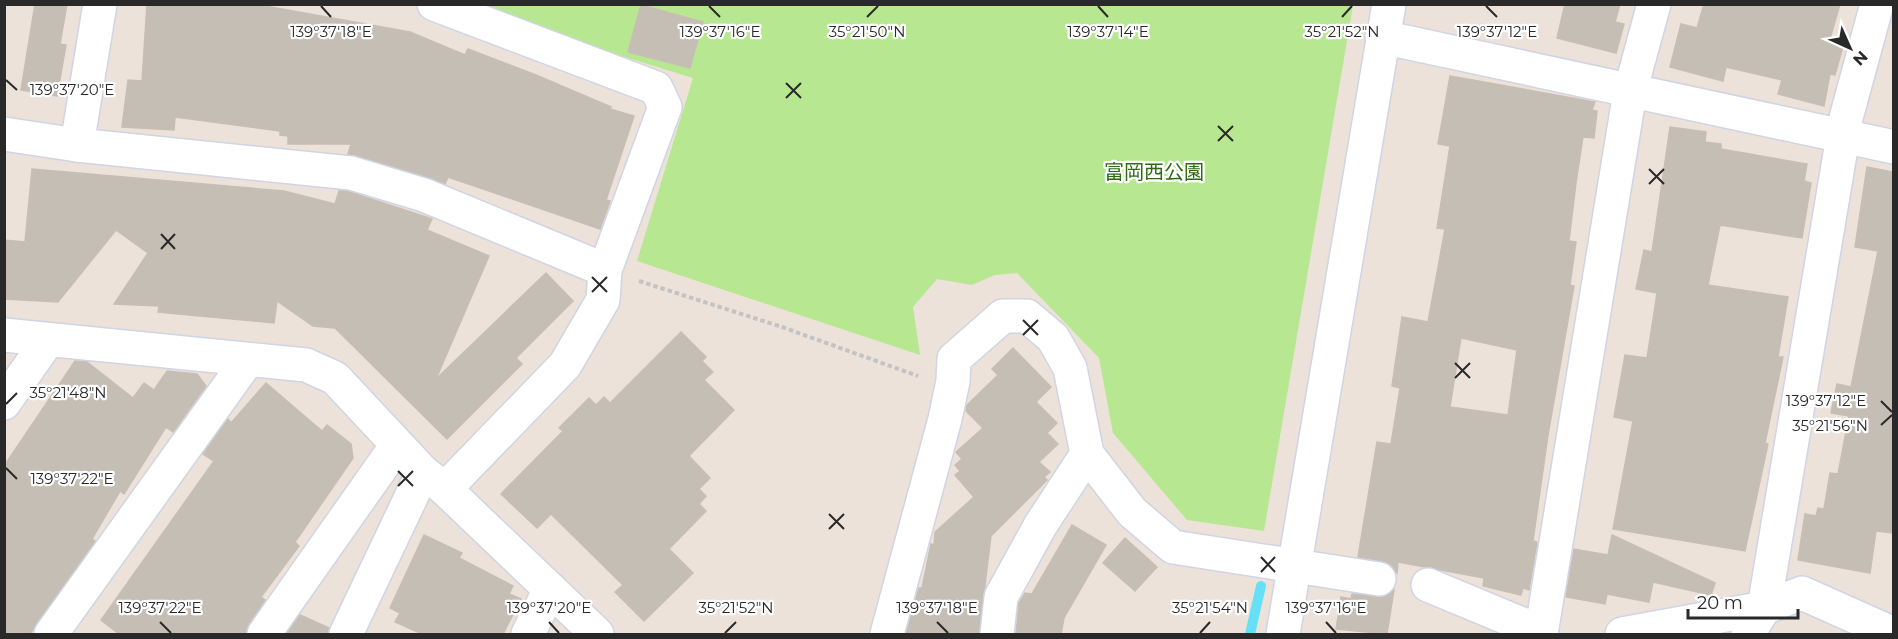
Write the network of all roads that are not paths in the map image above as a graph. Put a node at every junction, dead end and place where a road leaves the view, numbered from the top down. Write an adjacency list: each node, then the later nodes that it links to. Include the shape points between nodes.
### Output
1 (100, 4): 10 (street)
2 (434, 4): 12 (street, via 656,88 666,107)
3 (1389, 4): 6 (street)
4 (1654, 4): 7 (street)
5 (1877, 4): 9 (street)
6 (1382, 37): 7 (street); 20 (street)
7 (1630, 92): 9 (street); 25 (street)
8 (4, 134): 10 (street)
9 (1843, 136): 11 (street); 24 (street)
10 (77, 145): 12 (street, via 351,173 424,195)
11 (1893, 147)
12 (605, 270): 19 (street, via 603,300 565,365)
13 (4, 335): 14 (street)
14 (48, 340): 15 (street); 16 (street)
15 (247, 361): 17 (street, via 306,365 334,378); 26 (street)
16 (4, 403)
17 (397, 445): 19 (street); 27 (street)
18 (1087, 454): 20 (street, via 1132,512 1173,548); 31 (street, via 1070,368 1053,338 1027,316 1003,316 954,359 945,419); 32 (street, via 1040,526 1001,597)
19 (434, 480): 23 (street); 28 (street)
20 (1295, 566): 21 (street); 33 (street)
21 (1379, 579)
22 (1428, 585): 25 (street)
23 (550, 588): 29 (street); 30 (street)
24 (1756, 621): 34 (street); 35 (street, via 1802,593)
25 (1541, 633)
26 (51, 634)
27 (264, 634)
28 (345, 634)
29 (528, 634)
30 (597, 634)
31 (887, 634)
32 (997, 634)
33 (1282, 634)
34 (1622, 634)
35 (1893, 634)

